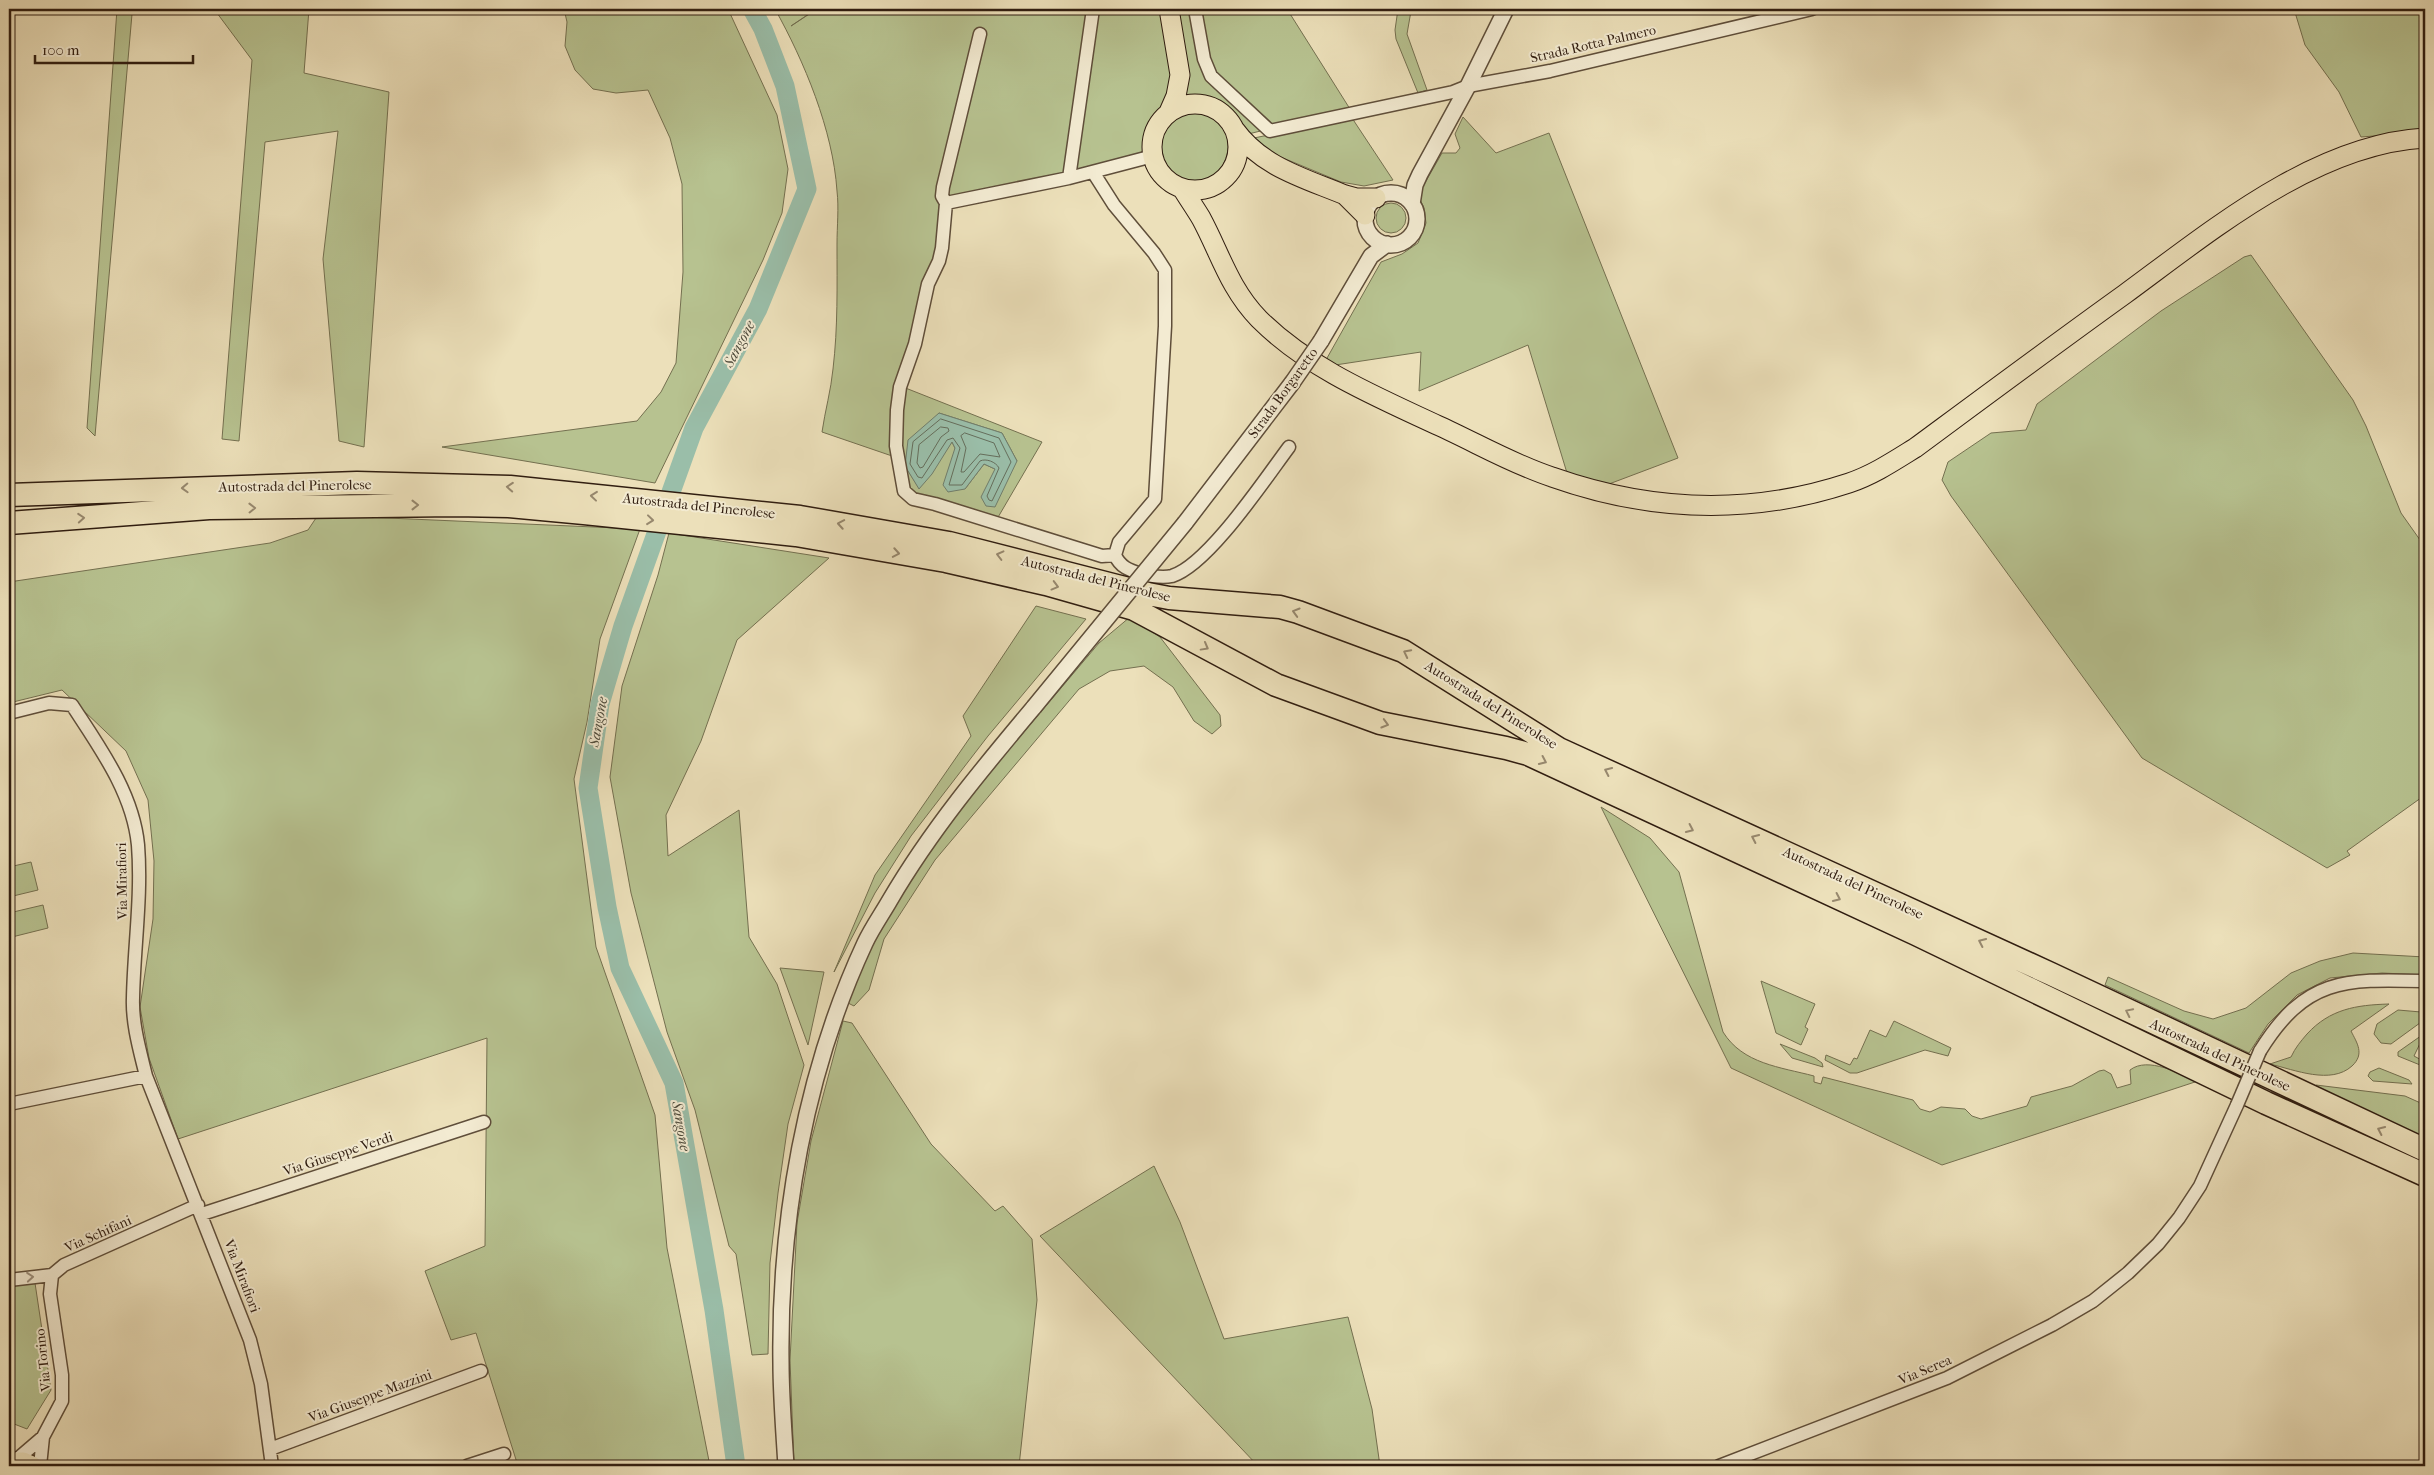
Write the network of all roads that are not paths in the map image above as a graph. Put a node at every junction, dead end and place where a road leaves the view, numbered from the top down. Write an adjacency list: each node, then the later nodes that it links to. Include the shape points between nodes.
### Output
1 (1093, 9): 18 (street)
2 (1170, 9): 7 (main road)
3 (1195, 9): 8 (street, Strada Rotta Palmero, via 1210,76 1270,131 1453,92)
4 (1506, 9): 8 (street)
5 (1812, 9): 8 (street, Strada Rotta Palmero, via 1550,71)
6 (980, 34): 24 (street, via 942,187)
7 (1180, 75): 9 (main road, via 1198,98); 10 (main road)
8 (1468, 86): 17 (street)
9 (1211, 106): 10 (main road, via 1194,104); 11 (main road)
10 (1169, 112): 13 (main road, via 1155,132)
11 (1234, 128): 14 (main road, via 1251,149); 15 (main road, via 1238,154)
12 (2425, 138): 28 (main road, via 2364,149 2293,178 2230,217 1915,448 1851,482 1754,505 1694,507 1634,501 1551,477 1440,426 1352,384 1285,342 1258,318 1236,290)
13 (1153, 156): 16 (street); 20 (main road, via 1163,176)
14 (1273, 165): 15 (main road, via 1250,165); 22 (main road)
15 (1232, 170): 19 (main road)
16 (1093, 172): 18 (street); 33 (street, via 1114,205 1165,270 1155,499 1119,542)
17 (1420, 174): 21 (street); 25 (street)
18 (1069, 178): 24 (street)
19 (1216, 185): 20 (main road, via 1205,189); 28 (main road, via 1210,214)
20 (1182, 188): 28 (main road, via 1201,219)
21 (1396, 193): 23 (street); 25 (street)
22 (1345, 195): 23 (main road); 26 (main road)
23 (1376, 198): 26 (street)
24 (946, 203): 33 (street, via 939,260 928,284 896,410 896,446 904,491 921,502 1102,556)
25 (1412, 204): 27 (street, via 1417,219 1413,232 1401,243)
26 (1366, 215): 27 (street, via 1368,230)
27 (1380, 241): 52 (street, Strada Borgaretto, bridge, via 1292,384 1185,523 955,803 912,862 866,941 836,1012 804,1125 785,1249 781,1362)
28 (1218, 258)
29 (1289, 447): 33 (street, via 1209,550 1183,570 1171,576 1144,575 1125,568)
30 (9, 495): 32 (highway, Autostrada del Pinerolese, one-way to 30, via 510,487 356,483)
31 (9, 524): 32 (highway, Autostrada del Pinerolese, one-way to 32, via 209,508 384,505 510,506)
32 (798, 526): 39 (highway, Autostrada del Pinerolese, one-way to 32, via 1559,749 1403,650 1280,607 1155,595 949,543); 40 (highway, Autostrada del Pinerolese, one-way to 40, via 1046,584 1134,609 1276,685 1380,723 1528,754)
33 (1115, 555)
34 (9, 714): 36 (street, Via Mirafiori, via 50,703 72,705 124,791 138,844 138,931 133,999)
35 (2425, 981): 53 (street, Via Serea, bridge, via 2364,980 2337,984 2293,1009 2260,1051 2200,1186 2179,1218 2128,1273 2093,1301 1947,1378)
36 (146, 1076): 37 (street); 41 (street, Via Mirafiori)
37 (9, 1104)
38 (484, 1122): 41 (street, Via Giuseppe Verdi)
39 (2425, 1150)
40 (2425, 1175)
41 (200, 1209): 42 (street, Via Schifani, via 64,1265); 46 (street, Via Mirafiori, via 250,1340 261,1384)
42 (52, 1275): 43 (street, Via Schifani, one-way to 42); 45 (street, Via Torino, via 50,1294 62,1375 62,1401)
43 (9, 1280)
44 (481, 1371): 46 (street, Via Giuseppe Mazzini)
45 (43, 1437): 48 (street, Via Torino); 49 (street, Via Torino)
46 (270, 1449): 50 (street, Via Mirafiori)
47 (504, 1454): 51 (street)
48 (18, 1463)
49 (40, 1466)
50 (272, 1466)
51 (467, 1466)
52 (786, 1466)
53 (1719, 1466)

